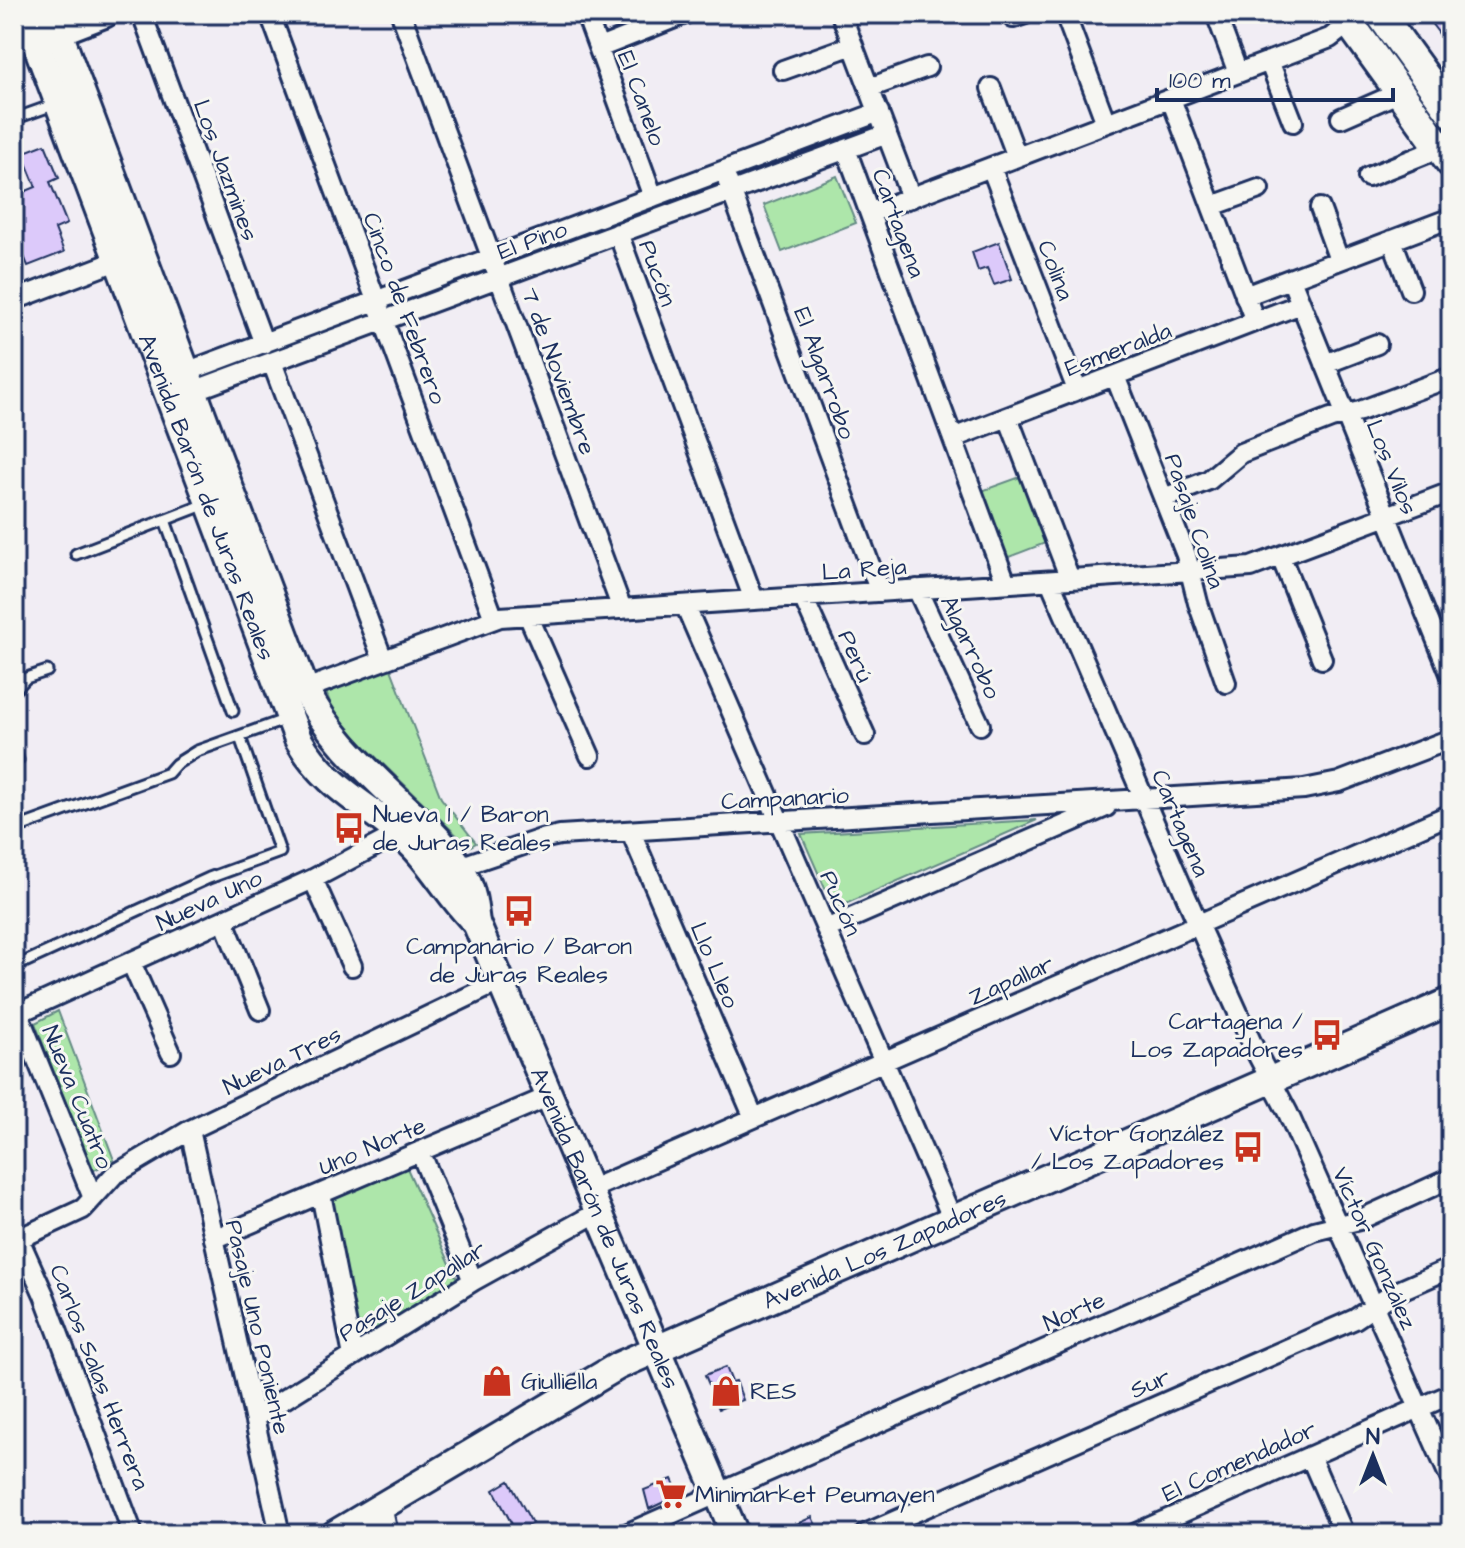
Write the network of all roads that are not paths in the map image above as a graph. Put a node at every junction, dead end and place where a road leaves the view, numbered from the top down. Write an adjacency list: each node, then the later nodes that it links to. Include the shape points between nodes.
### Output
1 (25, 14): 13 (street, Avenida Barón de Juras Reales)
2 (104, 14): 13 (street)
3 (142, 14): 60 (street, Los Jazmines)
4 (270, 14): 56 (street, Cinco de Febrero)
5 (401, 14): 49 (street, 7 de Noviembre)
6 (586, 14): 15 (street, El Canelo)
7 (685, 14): 15 (street)
8 (841, 14): 14 (street)
9 (1216, 14): 19 (street)
10 (1380, 14): 26 (main road)
11 (1068, 15): 30 (street)
12 (1352, 18): 16 (street, via 1330,38); 22 (main road)
13 (49, 29): 24 (street, Avenida Barón de Juras Reales); 48 (street, Avenida Barón de Juras Reales)
14 (853, 45): 18 (street); 20 (street)
15 (599, 48): 40 (street, El Canelo)
16 (1269, 61): 19 (street); 29 (street)
17 (927, 67): 20 (street)
18 (783, 70)
19 (1238, 73): 23 (street)
20 (869, 88): 25 (street)
21 (991, 88): 34 (street)
22 (1398, 93): 27 (street); 33 (main road)
23 (1171, 99): 30 (street); 42 (street)
24 (58, 103): 28 (lane); 48 (street, Avenida Barón de Juras Reales)
25 (879, 112): 31 (street); 36 (street, El Pino)
26 (1451, 112)
27 (1341, 118)
28 (14, 119)
29 (1293, 122)
30 (1106, 123): 34 (street)
31 (887, 134): 32 (street, El Pino); 41 (street)
32 (846, 149): 39 (street, El Pino); 44 (street, Cartagena)
33 (1445, 156): 37 (street)
34 (1017, 157): 35 (street)
35 (991, 167): 41 (street); 67 (street, Colina)
36 (724, 171): 39 (street, El Algarrobo); 40 (street, El Pino)
37 (1368, 177)
38 (1259, 189): 42 (street)
39 (732, 191): 46 (street, El Pino); 83 (street, El Algarrobo)
40 (653, 197): 49 (street, El Pino)
41 (911, 198): 44 (street)
42 (1212, 206): 54 (street)
43 (1320, 208): 50 (street)
44 (870, 213): 70 (street, Cartagena)
45 (1451, 218): 47 (street)
46 (618, 233): 51 (street, El Pino); 85 (street, Pucón)
47 (1392, 240): 50 (street); 53 (street)
48 (129, 256): 55 (street); 66 (street, Avenida Barón de Juras Reales); 73 (street, Avenida Barón de Juras Reales)
49 (491, 258): 51 (street, 7 de Noviembre); 56 (street, El Pino)
50 (1339, 260): 52 (street)
51 (499, 278): 58 (street, El Pino); 87 (street, 7 de Noviembre)
52 (1291, 279): 54 (street); 57 (street, Los Vilos)
53 (1411, 290)
54 (1245, 296): 59 (street)
55 (14, 300)
56 (377, 301): 58 (street, Cinco de Febrero); 60 (street, El Pino)
57 (1301, 304): 59 (street, Esmeralda); 63 (street, Los Vilos)
58 (384, 320): 62 (street, El Pino); 89 (street, Cinco de Febrero)
59 (1255, 321): 64 (street, Esmeralda)
60 (264, 344): 66 (street, El Pino)
61 (1377, 344): 63 (street)
62 (272, 362): 66 (street, El Pino); 91 (street)
63 (1325, 364): 68 (street, Los Vilos)
64 (1115, 376): 67 (street, Esmeralda); 72 (street, Pasaje Colina)
65 (1451, 377): 68 (street)
66 (190, 382): 73 (street, Avenida Barón de Juras Reales)
67 (1077, 390): 69 (street, Esmeralda)
68 (1345, 414): 72 (street, via 1241,453 1209,480); 74 (street, Los Vilos)
69 (1008, 417): 70 (street, Esmeralda); 79 (street)
70 (953, 438): 81 (street, Cartagena)
71 (1451, 492): 74 (street, La Reja)
72 (1164, 498): 78 (street, Pasaje Colina)
73 (220, 499): 75 (lane); 96 (street, Avenida Barón de Juras Reales)
74 (1386, 517): 77 (street, La Reja); 93 (street, Los Vilos)
75 (165, 520): 76 (lane); 97 (lane)
76 (76, 554)
77 (1281, 557): 78 (street, La Reja, via 1251,567); 90 (street)
78 (1189, 571): 79 (street, La Reja); 94 (street, Pasaje Colina)
79 (1070, 579): 80 (street, La Reja)
80 (1050, 581): 81 (street, La Reja); 105 (street, Cartagena)
81 (1006, 583): 82 (street, La Reja)
82 (917, 589): 83 (street, La Reja); 98 (street, Algarrobo)
83 (880, 592): 84 (street, La Reja)
84 (803, 597): 85 (street, La Reja); 99 (street, Perú)
85 (754, 600): 86 (street, La Reja)
86 (685, 605): 87 (street, La Reja); 108 (street, Pucón)
87 (622, 609): 88 (street, La Reja)
88 (528, 615): 89 (street, La Reja); 103 (street)
89 (494, 619): 91 (street, La Reja)
90 (1322, 659)
91 (383, 660): 96 (street, La Reja)
92 (47, 671): 95 (lane, via 26,678)
93 (1451, 676)
94 (1226, 683)
95 (14, 691)
96 (292, 701): 100 (lane); 109 (street, Avenida Barón de Juras Reales, via 311,761 327,779)
97 (233, 711)
98 (980, 725)
99 (865, 735)
100 (240, 737): 110 (lane, via 197,751 168,773); 120 (lane, via 280,852 209,878)
101 (1451, 739): 105 (street, Campanario, via 1325,786)
102 (14, 748): 104 (lane)
103 (590, 756)
104 (18, 760)
105 (1145, 799): 106 (street, Campanario); 116 (street, Cartagena)
106 (1118, 802): 108 (street, Campanario); 117 (street, Campanario)
107 (1451, 814): 116 (street, Zapallar)
108 (780, 823): 111 (street, Campanario); 117 (street, Pucón)
109 (410, 828): 112 (street, Avenida Barón de Juras Reales); 113 (street, Nueva Uno); 115 (street, Avenida Barón de Juras Reales, via 426,860)
110 (14, 829)
111 (631, 832): 112 (street, Campanario, via 551,837); 129 (street, Llo Lleo)
112 (459, 867): 115 (street, Avenida Barón de Juras Reales, via 471,891)
113 (313, 879): 114 (street, Nueva Uno); 119 (street)
114 (224, 921): 118 (street, Nueva Uno); 123 (street)
115 (476, 923): 121 (street, Avenida Barón de Juras Reales)
116 (1198, 924): 126 (street, Zapallar); 127 (street, Cartagena)
117 (826, 929): 126 (street, Pucón)
118 (131, 962): 124 (street, Nueva Uno); 125 (street)
119 (352, 966)
120 (14, 967)
121 (501, 981): 128 (street, Avenida Barón de Juras Reales); 130 (street, Nueva Tres)
122 (1451, 1001): 127 (street, Avenida Los Zapadores)
123 (260, 1010)
124 (16, 1014): 134 (street, Nueva Cuatro)
125 (171, 1053)
126 (884, 1061): 129 (street, Zapallar); 136 (street, Pucón)
127 (1272, 1081): 136 (street, Avenida Los Zapadores); 137 (street, Víctor González)
128 (550, 1096): 131 (street, Uno Norte); 135 (street, Avenida Barón de Juras Reales)
129 (754, 1118): 135 (street, Zapallar)
130 (190, 1130): 134 (street, Nueva Tres, via 114,1175); 138 (street, Pasaje Uno Poniente)
131 (420, 1151): 133 (street, Uno Norte); 141 (street)
132 (1451, 1178): 137 (street, Norte, via 1359,1220)
133 (321, 1194): 138 (street, Uno Norte); 144 (street)
134 (93, 1198): 139 (street, Nueva Tres, via 83,1209)
135 (594, 1201): 141 (street, Pasaje Zapallar); 143 (street, Avenida Barón de Juras Reales)
136 (953, 1220): 143 (street, Avenida Los Zapadores)
137 (1338, 1224): 142 (street, Víctor González); 150 (street, Norte)
138 (214, 1239): 147 (street, Pasaje Uno Poniente)
139 (17, 1240): 152 (street, Carlos Salas Herrera, via 44,1295)
140 (1451, 1268): 142 (street, Sur)
141 (473, 1281): 144 (street, Pasaje Zapallar)
142 (1375, 1306): 146 (street, Víctor González); 158 (street, Sur)
143 (657, 1349): 150 (street, Avenida Barón de Juras Reales); 151 (street, Avenida Los Zapadores, via 589,1382)
144 (353, 1356): 147 (street, Pasaje Zapallar)
145 (1451, 1394): 146 (street, El Comendador)
146 (1421, 1408): 148 (street, El Comendador); 149 (street, Víctor González)
147 (254, 1418): 153 (street, Pasaje Uno Poniente)
148 (1310, 1456): 159 (street, El Comendador); 160 (street)
149 (1451, 1480)
150 (718, 1494): 156 (street, Norte); 157 (street, Avenida Barón de Juras Reales)
151 (382, 1506): 154 (street, Avenida Los Zapadores); 155 (street)
152 (133, 1534)
153 (280, 1534)
154 (335, 1534)
155 (388, 1534)
156 (626, 1534)
157 (735, 1534)
158 (865, 1534)
159 (1136, 1534)
160 (1344, 1534)

